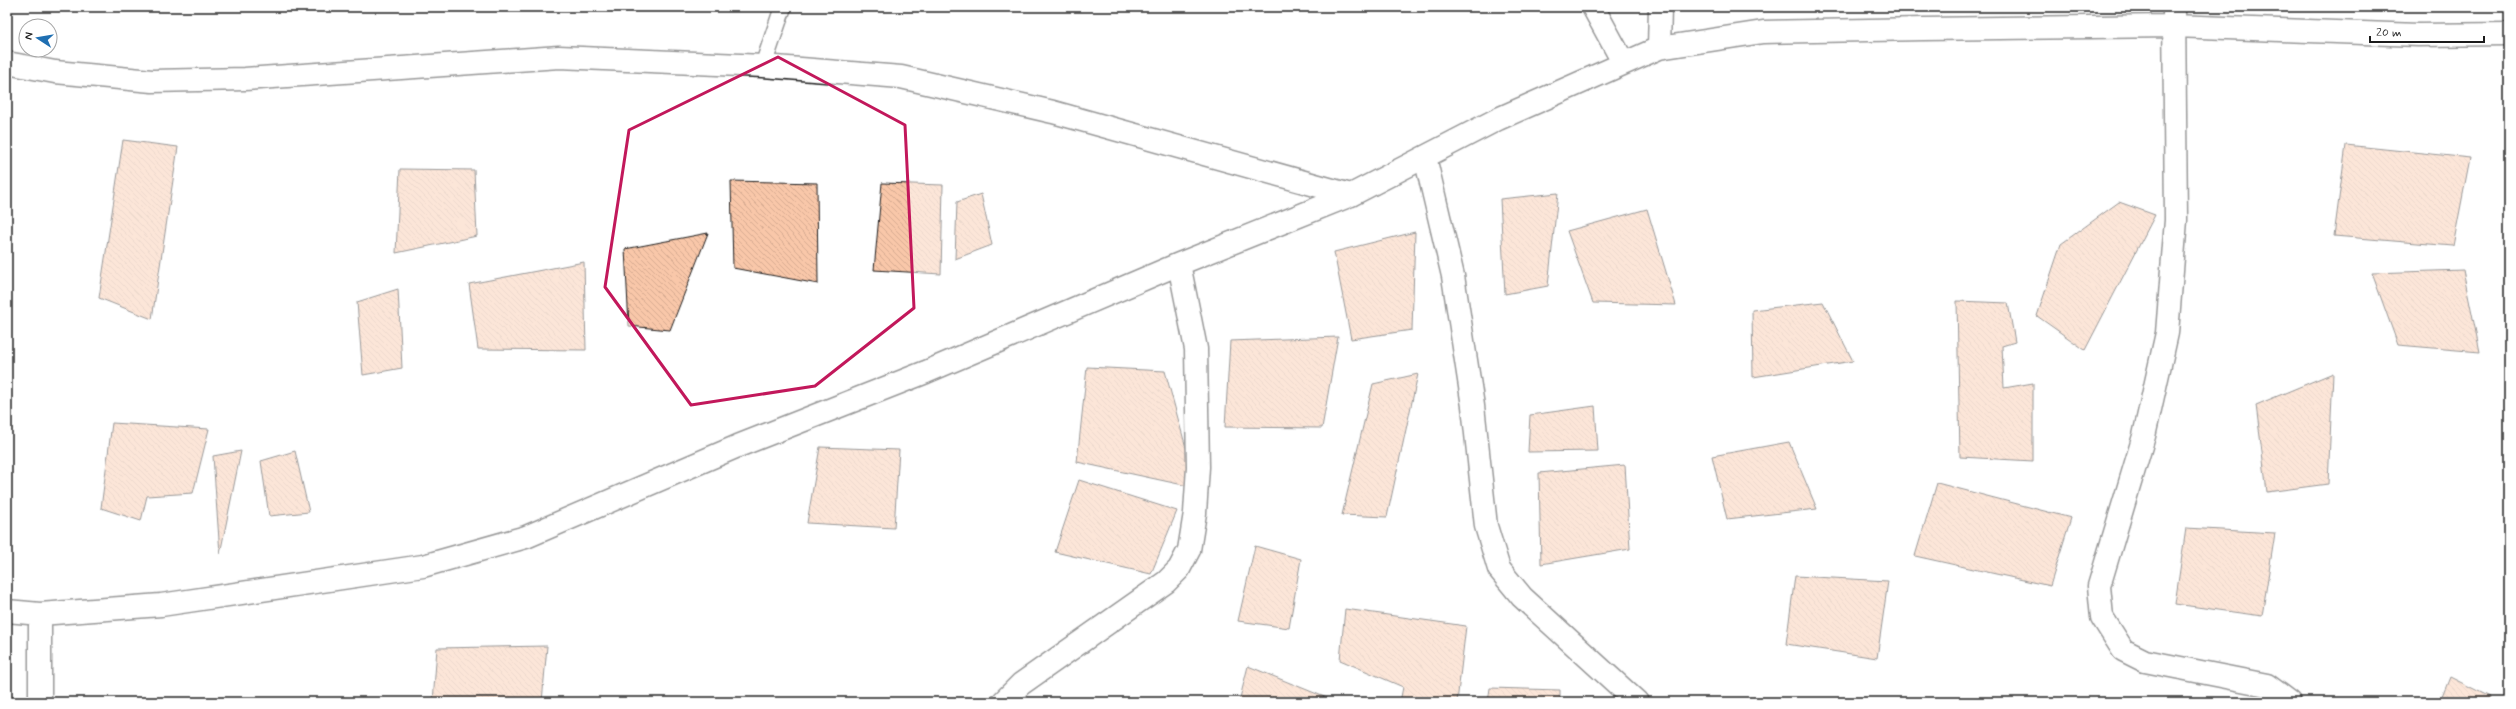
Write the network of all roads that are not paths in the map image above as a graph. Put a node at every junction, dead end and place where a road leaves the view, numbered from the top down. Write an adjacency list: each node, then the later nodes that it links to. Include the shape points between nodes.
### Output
1 (783, 7): 9 (lane)
2 (1593, 7): 7 (street)
3 (1660, 7): 6 (street)
4 (2174, 16): 5 (street, via 2418,35); 6 (street, via 1763,32); 18 (street, via 2176,220 2167,333 2144,436 2099,586 2102,617 2123,650 2145,661 2267,684)
5 (2509, 34)
6 (1659, 48): 7 (street)
7 (1623, 62): 10 (street, via 1498,119)
8 (7, 63): 9 (street, via 55,72 152,81 261,78 559,57)
9 (763, 66): 11 (street, via 901,77 1053,112)
10 (1425, 157): 11 (street); 17 (street, via 1453,276 1473,406 1486,526 1499,569 1522,597)
11 (1350, 195): 12 (street)
12 (1179, 264): 14 (street, via 926,372 738,446 526,537 423,566 161,605); 16 (street, via 1196,349 1197,488 1189,550 1179,569 1166,582 1021,684)
13 (7, 611): 14 (street)
14 (40, 614): 15 (street)
15 (40, 702)
16 (1003, 702)
17 (1637, 702)
18 (2290, 702)

